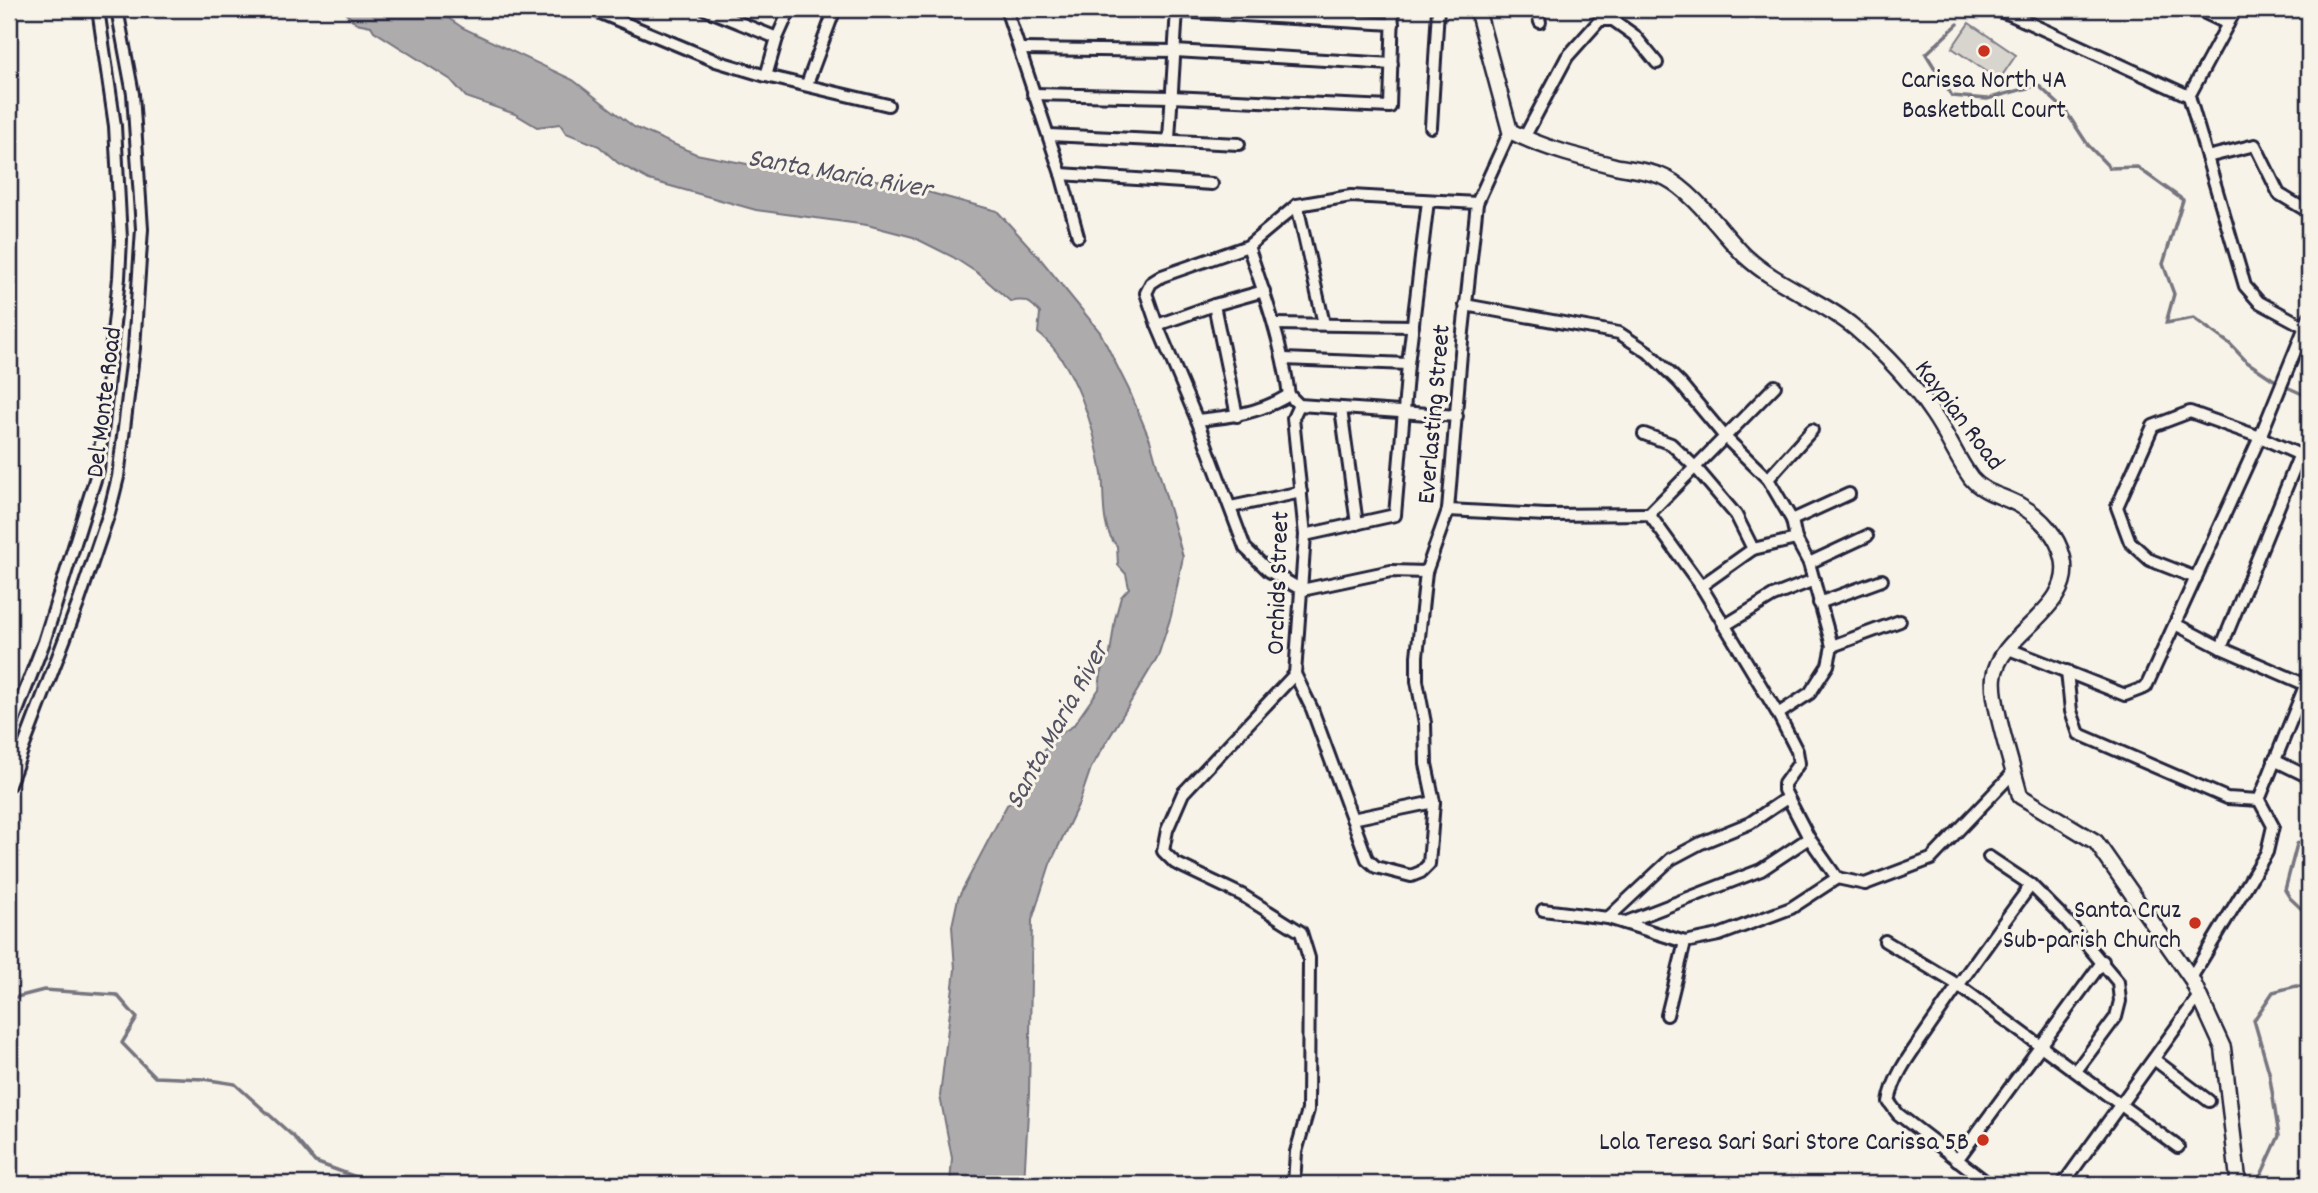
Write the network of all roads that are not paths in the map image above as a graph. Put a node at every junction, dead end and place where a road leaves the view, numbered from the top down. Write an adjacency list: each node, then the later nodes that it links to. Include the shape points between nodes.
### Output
1 (98, 9): 71 (street, Del Monte Road, via 115,126 121,239)
2 (117, 9): 72 (street, Del Monte Road, via 133,94 142,229)
3 (591, 9): 26 (street, via 716,61)
4 (705, 9): 21 (street)
5 (790, 9): 21 (street)
6 (835, 9): 27 (street)
7 (1006, 9): 22 (street)
8 (1142, 9): 9 (street)
9 (1177, 9): 19 (street); 23 (street)
10 (1393, 9): 19 (street)
11 (1438, 9): 32 (street)
12 (1477, 9): 33 (street)
13 (1537, 9): 18 (street)
14 (1991, 9): 17 (street)
15 (2197, 9): 20 (street)
16 (2236, 9): 20 (street)
17 (2011, 12): 29 (street)
18 (1540, 22)
19 (1393, 24): 25 (street)
20 (2228, 24): 29 (street)
21 (777, 38): 26 (street)
22 (1021, 49): 23 (street); 28 (street)
23 (1175, 51): 25 (street); 30 (street)
24 (1657, 63): 35 (street, via 1624,27 1613,20 1600,20 1567,57)
25 (1392, 64): 30 (street, via 1390,107)
26 (766, 76): 27 (street)
27 (807, 84): 31 (street)
28 (1033, 94): 30 (street); 34 (street)
29 (2189, 96): 38 (street)
30 (1171, 97): 36 (street)
31 (888, 105)
32 (1431, 127)
33 (1510, 131): 35 (street, Kaypian Road); 42 (street, Everlasting Street)
34 (1049, 135): 36 (street); 39 (street)
35 (1524, 138): 98 (street, Kaypian Road, via 1668,179 1746,257 1854,327 1883,355 1932,413 1972,479 2041,520 2064,559 2063,582 2051,603)
36 (1168, 139): 37 (street)
37 (1239, 144)
38 (2207, 157): 44 (street, via 2255,145 2279,194); 52 (street, via 2245,286 2259,302)
39 (1061, 174): 40 (street); 45 (street)
40 (1212, 184)
41 (1428, 201): 42 (street); 43 (street, via 1351,196); 54 (street)
42 (1477, 204): 49 (street, Everlasting Street)
43 (1297, 205): 46 (street); 51 (street)
44 (2309, 212)
45 (1077, 236)
46 (1248, 246): 47 (street); 53 (street, via 1151,283 1146,293)
47 (1264, 291): 48 (street); 50 (street)
48 (1214, 304): 53 (street); 62 (street)
49 (1465, 305): 63 (street, Everlasting Street); 68 (street, via 1619,333 1672,375)
50 (1274, 324): 51 (street); 55 (street)
51 (1324, 324): 54 (street)
52 (2308, 324): 67 (street)
53 (1157, 326): 64 (street)
54 (1413, 326): 56 (street)
55 (1284, 359): 56 (street); 58 (street)
56 (1408, 364): 61 (street)
57 (1775, 386): 68 (street)
58 (1289, 395): 59 (street); 62 (street, via 1272,406)
59 (1299, 405): 60 (street); 74 (street, Orchids Street, via 1293,418)
60 (1341, 409): 61 (street); 80 (street)
61 (1404, 412): 63 (street); 80 (street, via 1395,515)
62 (1237, 416): 64 (street)
63 (1457, 416): 77 (street, Everlasting Street)
64 (1197, 420): 76 (street)
65 (1812, 430): 73 (street)
66 (1644, 434): 70 (street, via 1671,444)
67 (2260, 437): 69 (street); 87 (street); 87 (street, via 2190,412 2152,426 2117,507 2130,542 2150,560)
68 (1726, 438): 70 (street); 73 (street)
69 (2305, 457): 97 (street)
70 (1696, 468): 78 (street); 84 (street, via 1737,515)
71 (98, 470): 72 (street); 103 (street, Del Monte Road, via 44,642)
72 (118, 477): 107 (street, Del Monte Road, via 78,604)
73 (1768, 479): 79 (street)
74 (1301, 492): 76 (street); 81 (street, Orchids Street)
75 (1849, 494): 79 (street)
76 (1231, 507): 91 (street, via 1245,548)
77 (1448, 510): 78 (street); 86 (street, Everlasting Street)
78 (1649, 514): 90 (street)
79 (1792, 520): 83 (street)
80 (1357, 524): 81 (street)
81 (1305, 535): 91 (street, Orchids Street)
82 (1867, 536): 85 (street)
83 (1796, 539): 84 (street); 85 (street)
84 (1753, 549): 90 (street)
85 (1809, 563): 88 (street)
86 (1426, 572): 91 (street, via 1391,571); 110 (street, Everlasting Street, via 1417,681)
87 (2196, 578): 94 (street)
88 (1814, 580): 92 (street); 95 (street, via 1773,596)
89 (1882, 580): 92 (street)
90 (1701, 586): 95 (street)
91 (1302, 590): 100 (street, Orchids Street)
92 (1819, 603): 96 (street)
93 (1900, 621): 96 (street)
94 (2175, 624): 97 (street); 99 (street, via 2146,687 2125,695)
95 (1724, 626): 102 (street)
96 (1832, 646): 102 (street, via 1828,665 1810,693)
97 (2221, 648): 101 (street)
98 (2008, 649): 99 (street); 105 (street, Kaypian Road, via 1994,677 1995,698)
99 (2067, 671): 109 (street, via 2071,711 2079,734 2227,798)
100 (1295, 674): 111 (street, Orchids Street); 134 (street, via 1183,793 1163,850 1175,863 1242,895 1301,932 1309,958 1308,1110 1296,1152)
101 (2308, 682): 104 (street)
102 (1778, 714): 108 (street, via 1800,756 1800,763 1784,783)
103 (9, 732)
104 (2274, 760): 106 (street); 109 (street)
105 (2014, 772): 115 (street, via 1931,859 1865,884); 123 (street, Kaypian Road, via 2020,796 2096,842)
106 (2309, 777)
107 (9, 785)
108 (1787, 798): 112 (street); 118 (street, via 1749,823 1671,859)
109 (2259, 800): 123 (street, via 2273,826 2267,852)
110 (1434, 802): 111 (street); 114 (street, Everlasting Street, via 1429,864)
111 (1352, 819): 114 (street, Orchids Street, via 1367,859 1376,867 1411,876)
112 (1809, 838): 115 (street); 119 (street, via 1761,870)
113 (1989, 857): 116 (street)
114 (1421, 872)
115 (1836, 878): 121 (street, via 1791,908 1719,935)
116 (2031, 885): 122 (street); 124 (street)
117 (1543, 910): 118 (street)
118 (1608, 918): 119 (street)
119 (1624, 923): 121 (street)
120 (1885, 941): 124 (street)
121 (1685, 942): 126 (street)
122 (2103, 961): 127 (street); 129 (street, via 2118,982 2120,1001 2116,1017)
123 (2191, 978): 125 (street, Kaypian Road)
124 (1958, 985): 127 (street); 133 (street, via 1905,1062 1891,1087 1889,1102)
125 (2199, 996): 128 (street); 137 (street, Kaypian Road, via 2223,1048)
126 (1667, 1016)
127 (2041, 1047): 129 (street); 133 (street)
128 (2155, 1060): 130 (street); 131 (street)
129 (2076, 1071): 131 (street)
130 (2209, 1101)
131 (2120, 1103): 132 (street); 136 (street)
132 (2178, 1147)
133 (1957, 1160): 135 (street)
134 (1294, 1184)
135 (1989, 1184)
136 (2063, 1184)
137 (2236, 1184)

